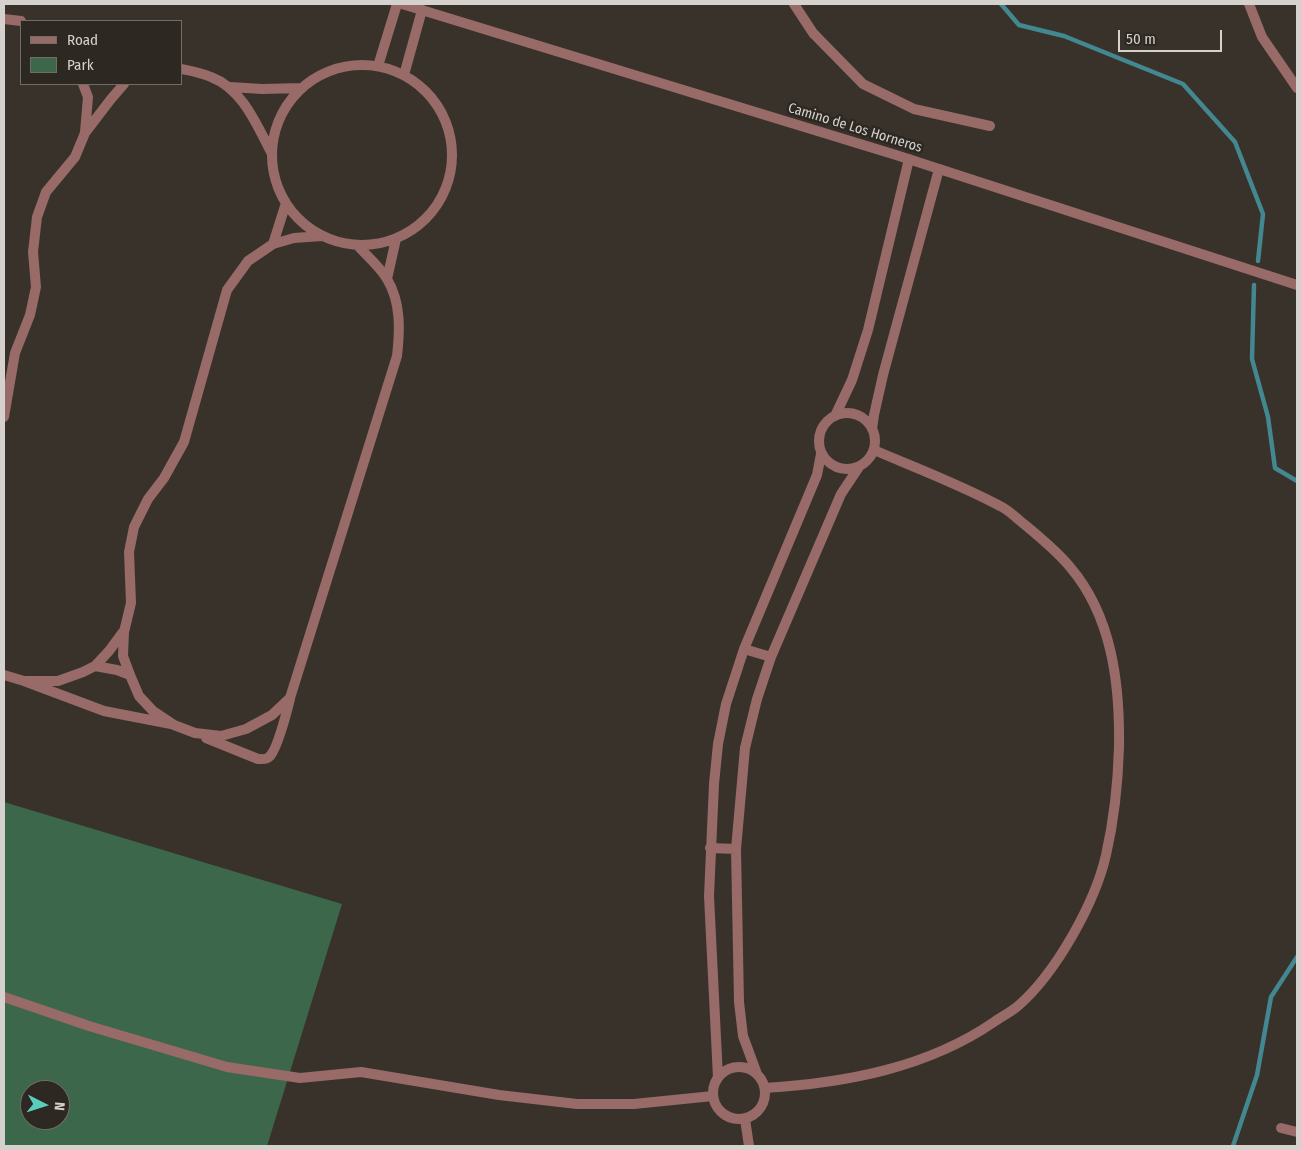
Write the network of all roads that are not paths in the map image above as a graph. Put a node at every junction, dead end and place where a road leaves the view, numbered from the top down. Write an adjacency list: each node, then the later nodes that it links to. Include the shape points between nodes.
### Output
1 (397, 4): 8 (street)
2 (402, 4): 5 (street, Camino de Los Horneros)
3 (794, 4): 16 (street, via 813,33 863,84 914,109)
4 (1249, 4): 15 (street, via 1262,37)
5 (422, 10): 10 (street); 19 (street, Camino de Los Horneros)
6 (4, 19): 7 (street)
7 (20, 21)
8 (378, 66): 10 (street); 14 (street, via 338,68)
9 (182, 69): 13 (street, via 212,77)
10 (404, 75): 23 (street, via 427,92 444,116 452,145 451,174 440,202 421,224)
11 (83, 85): 17 (street, via 88,97)
12 (123, 85): 17 (street)
13 (230, 87): 14 (street, via 262,90); 18 (street, via 246,106)
14 (302, 88): 18 (street, via 286,107 276,130)
15 (1297, 88)
16 (990, 126)
17 (85, 132): 29 (street, via 75,157 46,192 37,217 33,252 36,287 16,353)
18 (272, 154): 21 (street, via 276,180)
19 (909, 159): 20 (street, Camino de Los Horneros); 28 (street, via 868,330 852,380)
20 (939, 169): 27 (street, Camino de Los Horneros); 30 (street, via 883,375)
21 (286, 203): 22 (street, via 302,222); 24 (street)
22 (322, 236): 24 (street, via 294,238); 25 (street)
23 (396, 239): 25 (street); 26 (street)
24 (273, 244): 34 (street, via 248,261 227,290 184,442 164,478 148,498 134,527 129,552 131,603)
25 (358, 246): 26 (street)
26 (387, 279): 41 (street, via 397,303 400,331 397,356)
27 (1297, 284)
28 (835, 416): 30 (street, via 856,414); 32 (street, via 820,432)
29 (4, 417)
30 (872, 429): 31 (street)
31 (874, 450): 33 (street); 49 (street, via 1002,507 1046,541 1092,597 1107,636 1116,680 1119,718 1114,807 1106,856 1070,939 1045,976 1018,1006 949,1048 902,1066 856,1078)
32 (821, 454): 33 (street, via 838,468); 35 (street, via 815,480)
33 (859, 467): 36 (street, via 841,494)
34 (124, 632): 37 (street); 39 (street, via 124,656)
35 (744, 649): 36 (street); 44 (street, via 726,704 718,744)
36 (771, 657): 45 (street, via 745,748)
37 (95, 666): 39 (street); 40 (street, via 58,681)
38 (4, 675): 40 (street)
39 (130, 676): 42 (street, via 139,696 153,711)
40 (24, 680): 42 (street, via 104,710)
41 (290, 698): 43 (street, via 272,715 246,729 221,736); 43 (street, via 276,745 266,759 258,759)
42 (174, 725): 43 (street)
43 (195, 733)
44 (710, 848): 45 (street); 48 (street, via 709,896)
45 (736, 848): 47 (street, via 743,1036)
46 (4, 997): 50 (street, via 227,1067 300,1078 361,1072 499,1095 577,1104 634,1104)
47 (758, 1074): 48 (street, via 737,1067 723,1072); 49 (street)
48 (718, 1078): 50 (street)
49 (765, 1088): 51 (street, via 763,1104)
50 (714, 1096): 51 (street, via 721,1112 728,1117)
51 (746, 1119): 54 (street)
52 (1281, 1128): 53 (street)
53 (1297, 1132)
54 (749, 1146)

